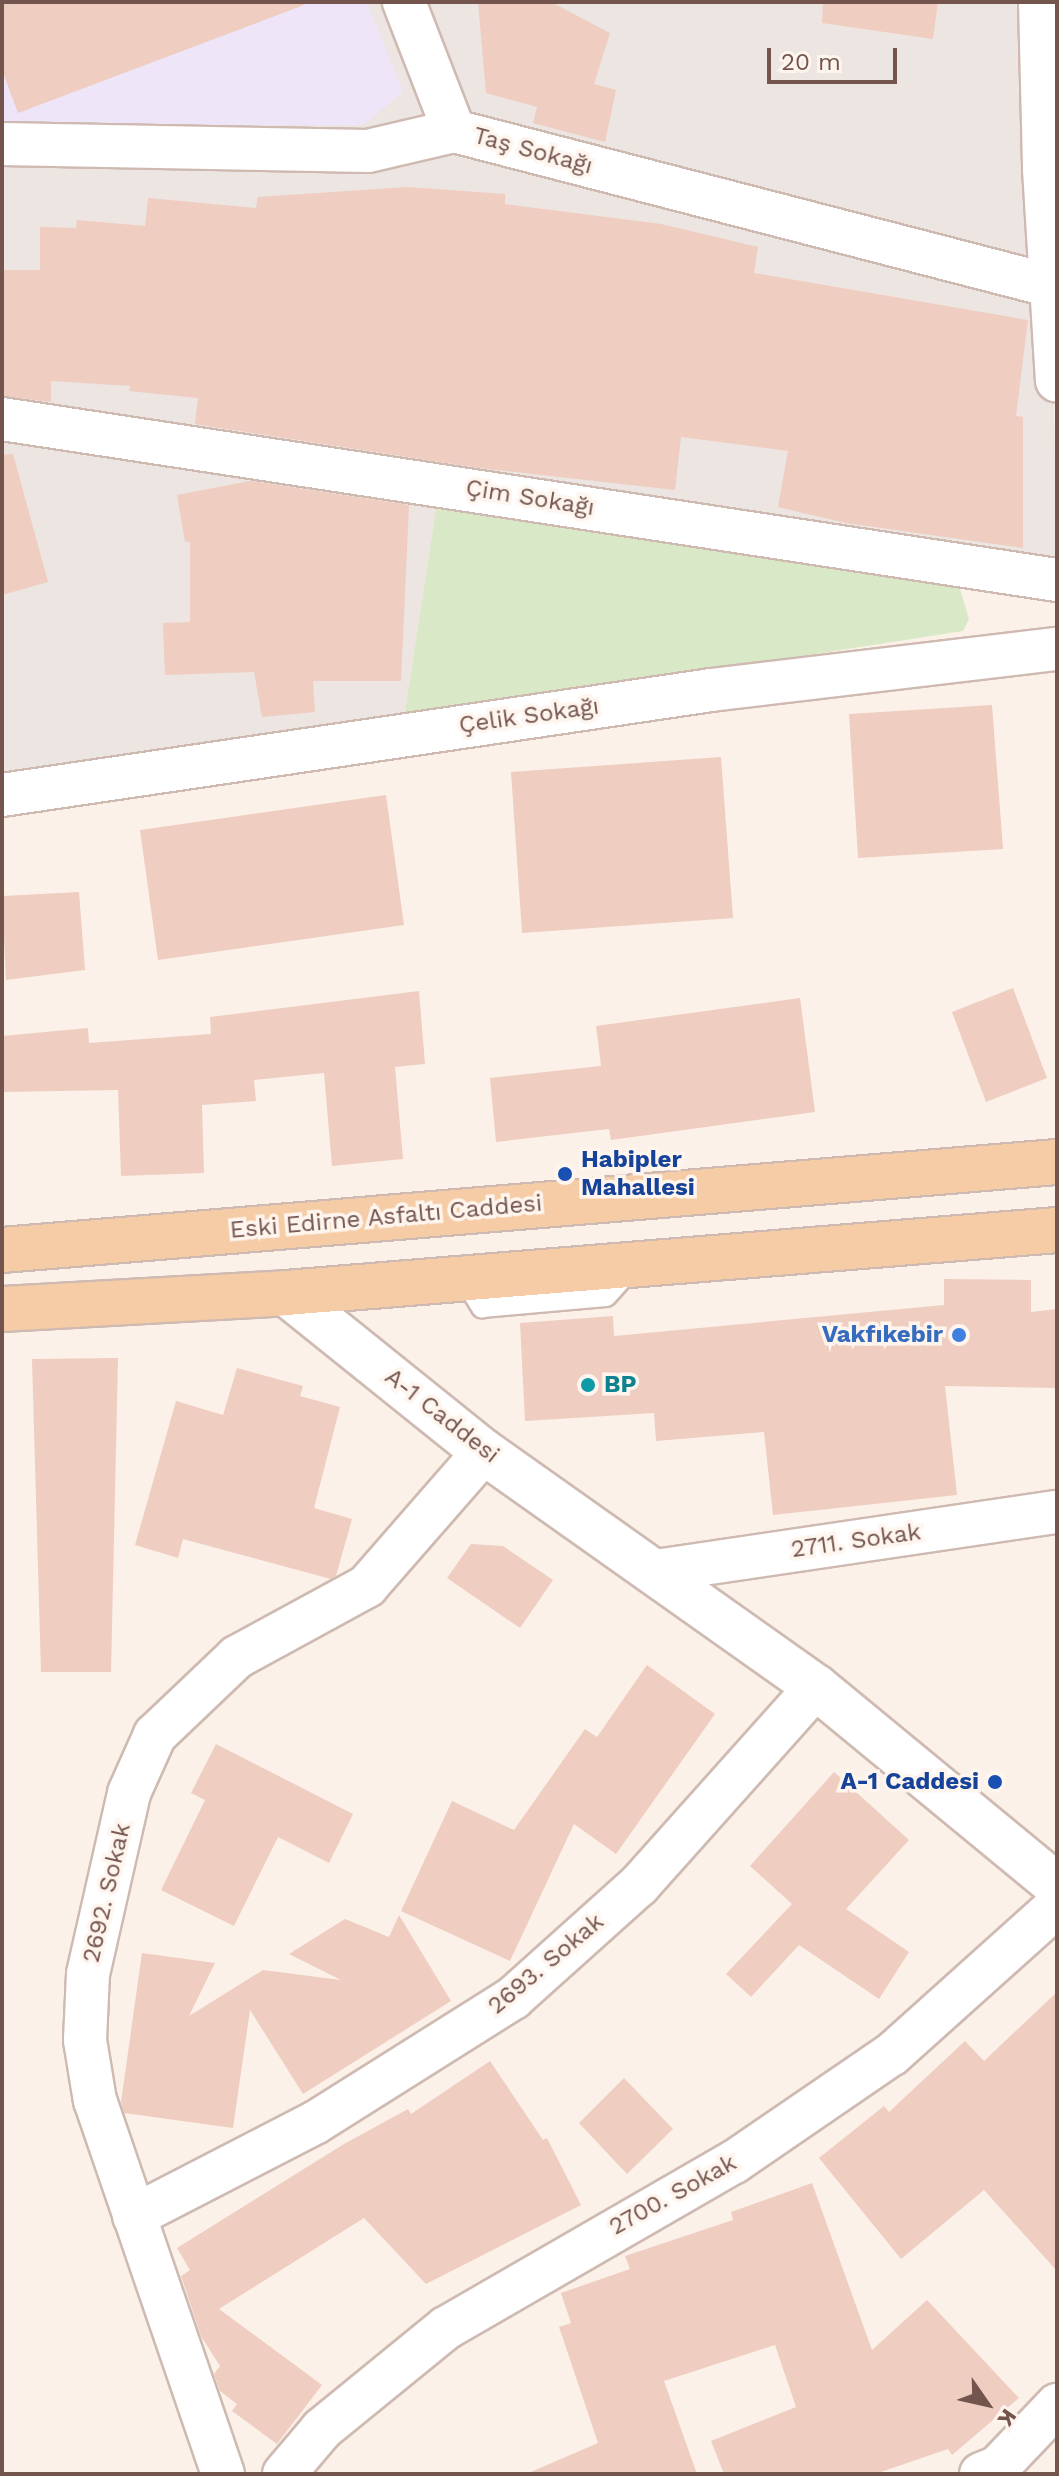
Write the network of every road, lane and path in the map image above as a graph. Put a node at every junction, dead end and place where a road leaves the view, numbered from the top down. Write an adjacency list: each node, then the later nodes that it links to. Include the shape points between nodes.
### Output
1 (404, 2): 3 (street)
2 (1040, 2): 5 (street)
3 (454, 131): 4 (street, Taş Sokağı, via 368,151); 6 (street, Taş Sokağı)
4 (2, 144)
5 (1050, 168): 6 (street)
6 (1052, 286): 7 (street)
7 (1057, 381)
8 (2, 419): 9 (street, Çim Sokağı)
9 (1057, 580)
10 (1057, 649): 11 (street, Çelik Sokağı, via 711,690)
11 (2, 795)
12 (1057, 1162): 13 (main road, Eski Edirne Asfaltı Caddesi)
13 (286, 1227): 15 (main road, Eski Edirne Asfaltı Caddesi); 16 (main road)
14 (1057, 1230): 16 (main road)
15 (2, 1250)
16 (286, 1293): 17 (main road); 18 (main road, A-1 Caddesi)
17 (2, 1309)
18 (484, 1452): 20 (main road, A-1 Caddesi); 24 (street, 2692. Sokak, via 367,1586 237,1657 155,1735 126,1806 88,1974 85,2040 95,2101)
19 (1057, 1512): 20 (street, 2711. Sokak)
20 (656, 1571): 21 (main road, A-1 Caddesi)
21 (816, 1687): 22 (main road, A-1 Caddesi); 24 (street, 2693. Sokak, via 639,1885 513,1998 316,2122)
22 (1057, 1886)
23 (1057, 1906): 27 (street, 2700. Sokak, via 892,2054 734,2162 446,2328 322,2429)
24 (134, 2216): 26 (street, 2692. Sokak)
25 (1057, 2405): 28 (street, via 998,2467)
26 (223, 2474)
27 (284, 2474)
28 (981, 2474)

